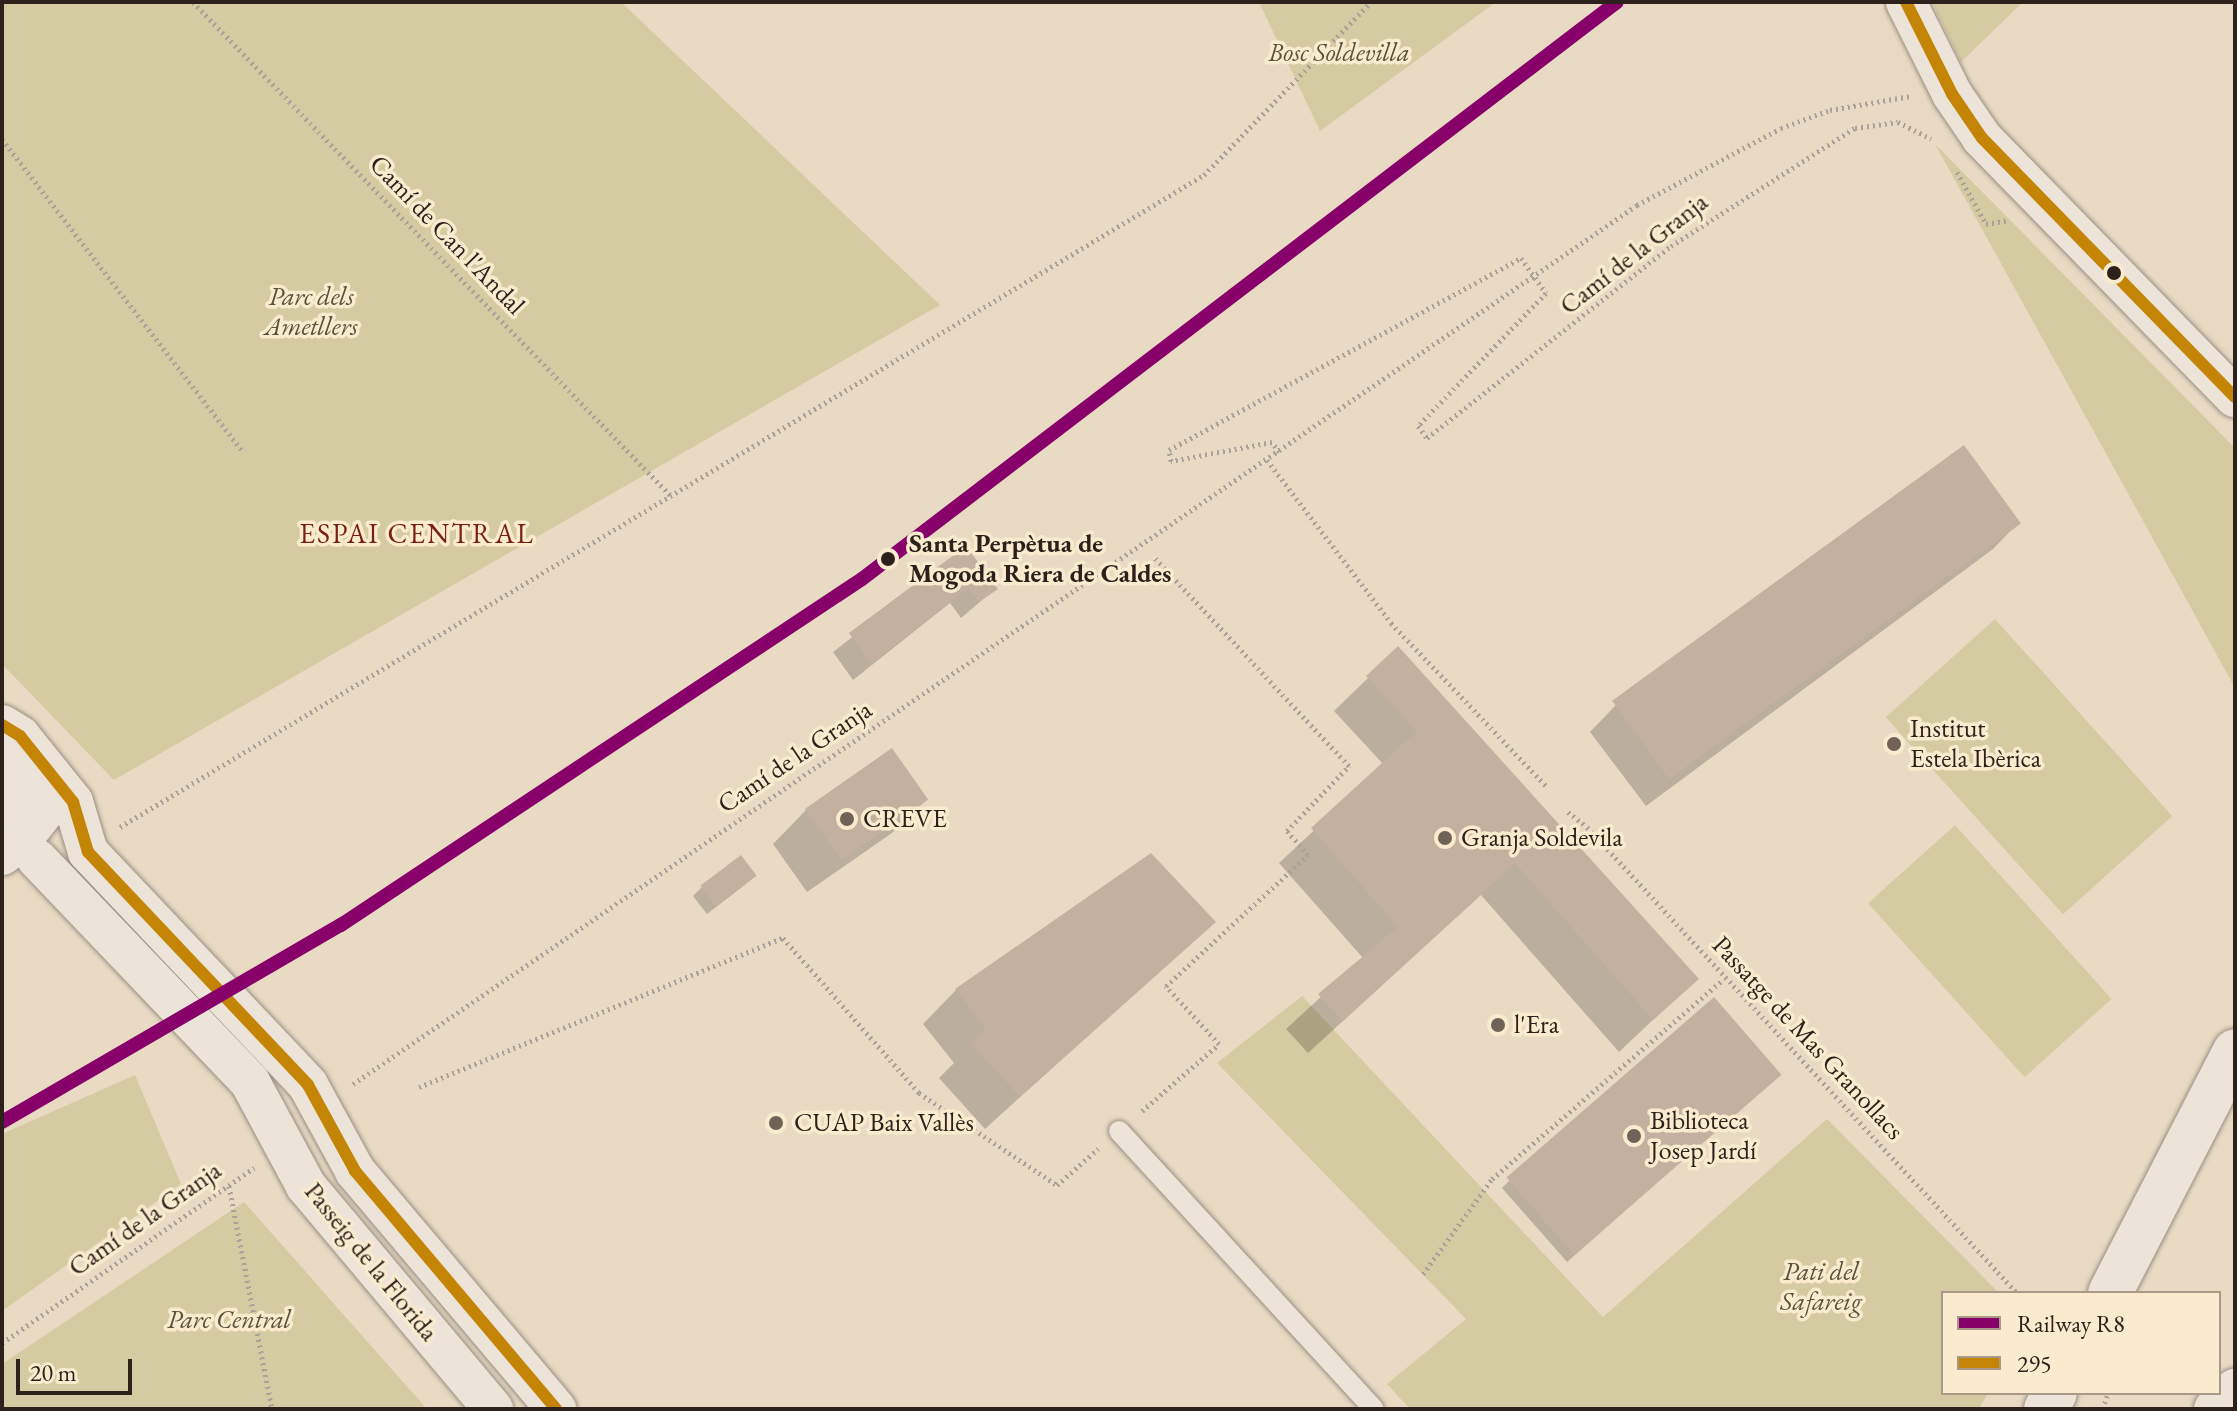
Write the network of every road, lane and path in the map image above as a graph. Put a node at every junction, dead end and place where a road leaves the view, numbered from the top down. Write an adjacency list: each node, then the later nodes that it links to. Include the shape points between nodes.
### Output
1 (193, 2): 14 (path, Camí de Can l'Andal)
2 (1371, 2): 14 (path, via 1204,175)
3 (1906, 2): 4 (street)
4 (1945, 81): 8 (street, via 1982,138); 9 (path, Camí de la Granja, via 1781,128 1637,205)
5 (2, 139): 11 (path)
6 (1941, 149): 9 (path, Camí de la Granja, via 1926,133 1898,122 1855,128 1671,246 1427,438 1418,426 1546,293)
7 (1949, 158): 8 (path, via 1986,224 2010,220)
8 (2037, 194): 10 (street)
9 (1534, 276): 12 (path, Camí de la Granja); 12 (path, Camí de la Granja, via 1521,258 1169,450 1171,461 1272,442)
10 (2235, 397)
11 (243, 452)
12 (1279, 452): 13 (path, Camí de la Granja)
13 (1267, 460): 18 (path, via 1391,623); 25 (path, Camí de la Granja)
14 (671, 496): 21 (path)
15 (1153, 556): 26 (path, via 1349,766 1287,831 1308,855 1166,986 1219,1044)
16 (2, 725): 17 (street, Passeig de la Florida)
17 (18, 758): 20 (street, via 12,787); 21 (street, Passeig de la Florida, via 73,802)
18 (1546, 786)
19 (1568, 812): 22 (path, Passatge de Mas Granollacs)
20 (14, 831): 21 (street, Passeig de la Florida); 27 (street, Passeig de la Florida, via 250,1082)
21 (99, 842): 36 (street, Passeig de la Florida, via 308,1085 355,1171)
22 (1724, 979): 29 (path, via 1492,1179); 30 (path, Passatge de Mas Granollacs)
23 (2235, 1051): 31 (main road)
24 (419, 1087): 26 (path, via 783,938 919,1093 1057,1185)
25 (340, 1093)
26 (1119, 1131): 37 (lane)
27 (284, 1145): 28 (path, Camí de la Granja); 35 (street, Passeig de la Florida, via 306,1186)
28 (229, 1186): 32 (path, Camí de la Granja); 34 (path)
29 (1423, 1274)
30 (2015, 1291)
31 (2111, 1291)
32 (2, 1343)
33 (2235, 1389): 38 (street)
34 (272, 1409)
35 (493, 1409)
36 (556, 1409)
37 (1374, 1409)
38 (2214, 1409)

